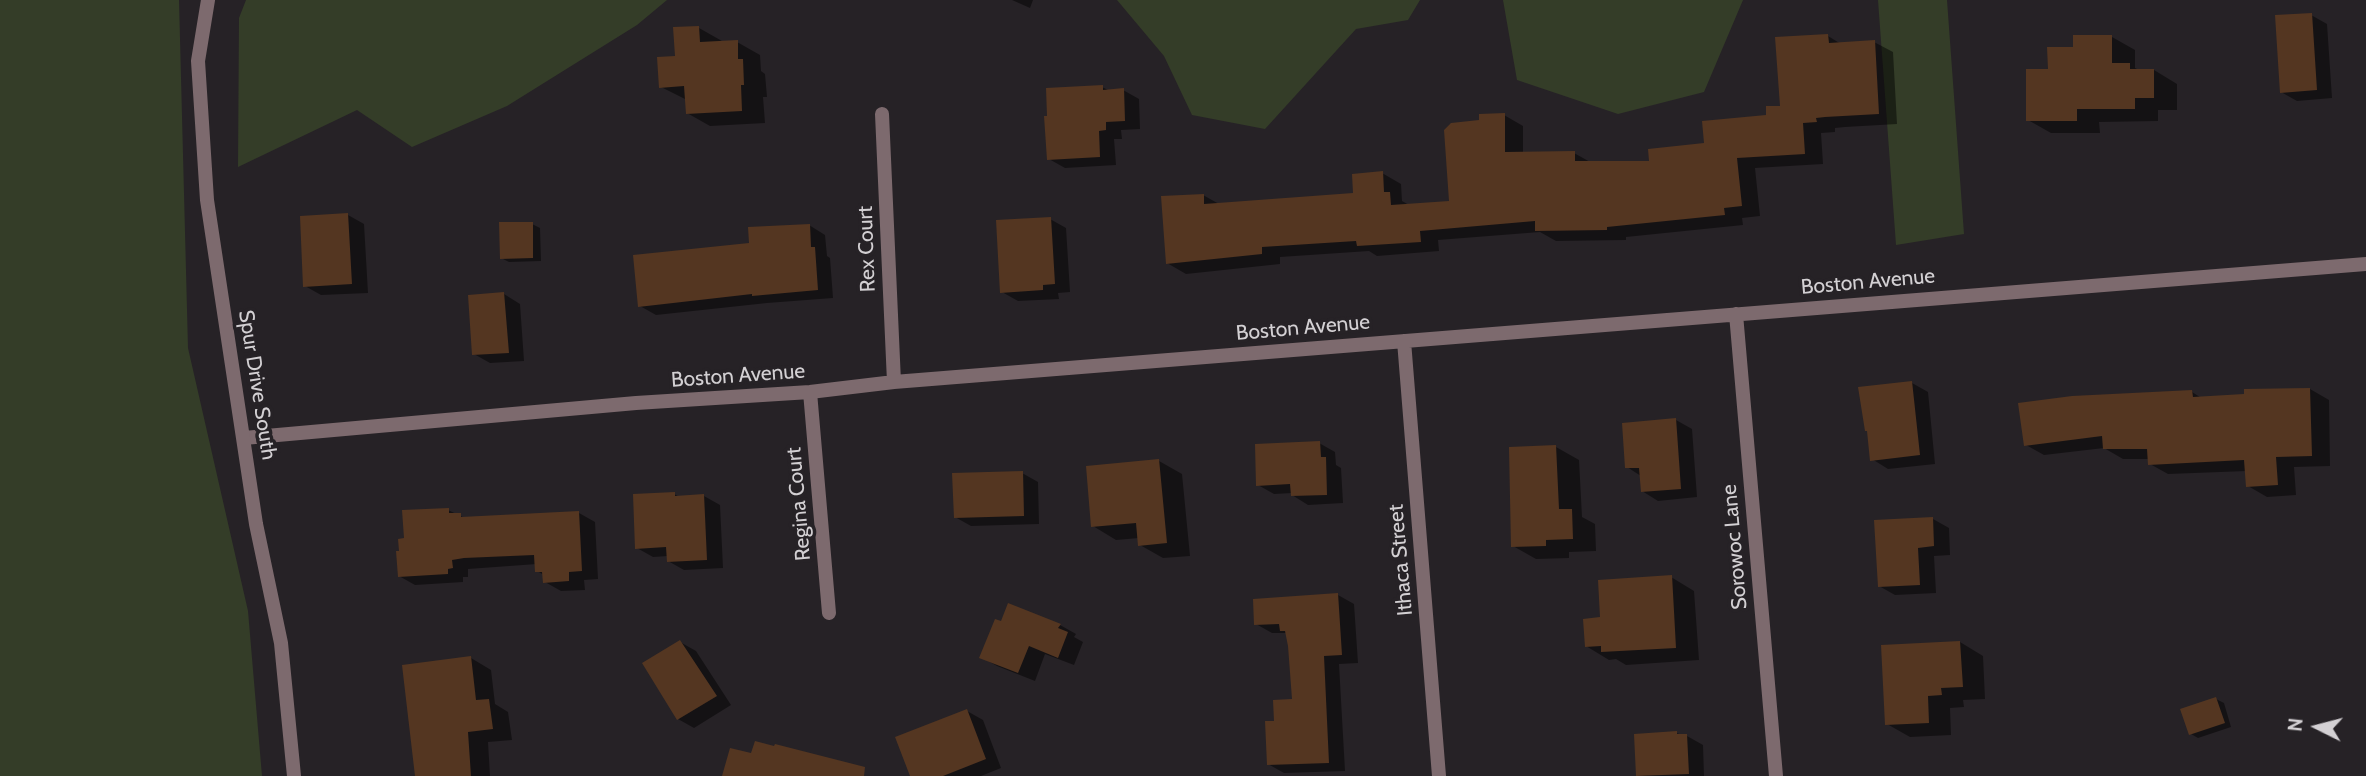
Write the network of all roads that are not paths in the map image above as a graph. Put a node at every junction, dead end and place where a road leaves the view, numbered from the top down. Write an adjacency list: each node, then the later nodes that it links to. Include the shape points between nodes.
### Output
1 (208, 0): 8 (street, Spur Drive South, via 198,61 207,200)
2 (882, 114): 6 (street, Rex Court)
3 (2366, 264): 4 (street, Boston Avenue)
4 (1736, 314): 5 (street, Boston Avenue); 12 (street, Sorowoc Lane)
5 (1404, 341): 6 (street, Boston Avenue); 11 (street, Ithaca Street)
6 (894, 382): 7 (street, Boston Avenue)
7 (810, 393): 8 (street, Boston Avenue, via 636,403); 9 (street, Regina Court)
8 (244, 438): 10 (street, Spur Drive South, via 281,643)
9 (829, 613)
10 (294, 776)
11 (1439, 776)
12 (1776, 776)

